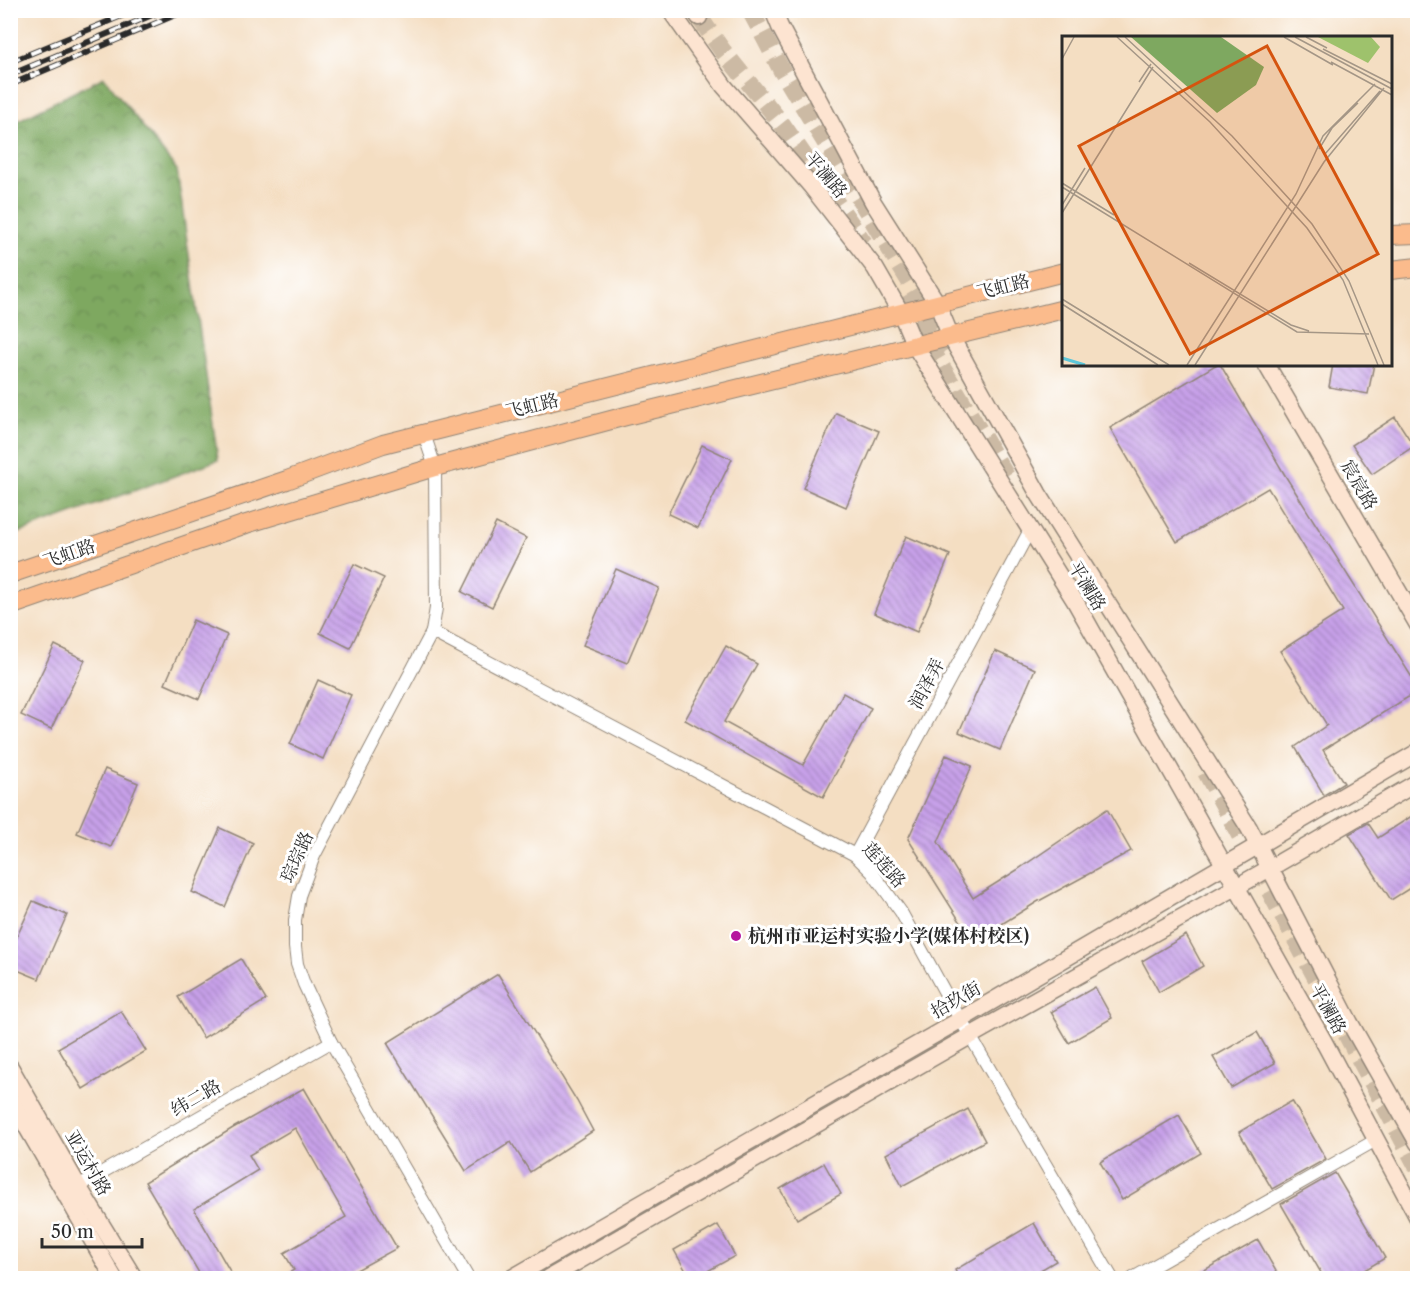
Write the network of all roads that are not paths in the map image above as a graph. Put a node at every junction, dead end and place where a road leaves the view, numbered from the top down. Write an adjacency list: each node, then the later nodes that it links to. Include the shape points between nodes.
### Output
1 (670, 10): 10 (main road, 平澜路, via 724,86 812,186 875,268)
2 (773, 10): 8 (main road, 平澜路, via 873,202)
3 (1418, 234): 4 (main road)
4 (1392, 235)
5 (1418, 267): 6 (main road)
6 (1392, 270)
7 (1062, 272): 8 (main road, 飞虹路)
8 (937, 303): 10 (main road, 飞虹路); 11 (main road, 平澜路)
9 (1062, 309): 11 (main road, 飞虹路)
10 (901, 313): 12 (main road, 平澜路); 14 (main road, 飞虹路)
11 (951, 337): 12 (main road, 飞虹路); 23 (main road, 平澜路, via 1038,493)
12 (915, 346): 15 (main road, 飞虹路); 16 (main road, 平澜路)
13 (1267, 366): 19 (main road, 宸宸路)
14 (424, 434): 15 (street, 琮琮路); 17 (main road, 飞虹路, via 383,444)
15 (435, 467): 18 (main road, 飞虹路, via 246,524); 20 (street, 琮琮路, via 436,608)
16 (1030, 531): 24 (street, 润泽弄); 25 (main road, 平澜路, via 1075,602)
17 (10, 574)
18 (10, 606)
19 (1418, 625)
20 (432, 632): 24 (street, 莲莲路); 30 (street, 琮琮路, via 314,856 299,896 295,920 297,964)
21 (1418, 752): 23 (main road, 拾玖街)
22 (1418, 782): 26 (main road)
23 (1258, 845): 25 (main road, 拾玖街); 26 (main road, 平澜路)
24 (855, 855): 28 (street, 莲莲路, via 901,912)
25 (1224, 865): 27 (main road, 平澜路); 28 (main road, 拾玖街)
26 (1270, 868): 27 (main road); 34 (main road, 平澜路, via 1350,1023)
27 (1236, 887): 29 (main road); 33 (main road, 平澜路)
28 (960, 1020): 29 (street, 莲莲路); 40 (main road, 拾玖街)
29 (970, 1036): 41 (main road); 42 (street, 莲莲路)
30 (331, 1042): 35 (street, 纬二路); 39 (street, 琮琮路)
31 (10, 1066): 35 (main road, 亚运村路)
32 (10, 1098): 37 (main road, 亚运村路)
33 (1376, 1140): 36 (main road, 平澜路); 43 (street)
34 (1418, 1143)
35 (78, 1186): 38 (main road, 亚运村路)
36 (1418, 1218)
37 (114, 1278)
38 (134, 1278)
39 (468, 1278)
40 (512, 1278)
41 (549, 1278)
42 (1112, 1278)
43 (1133, 1278)

